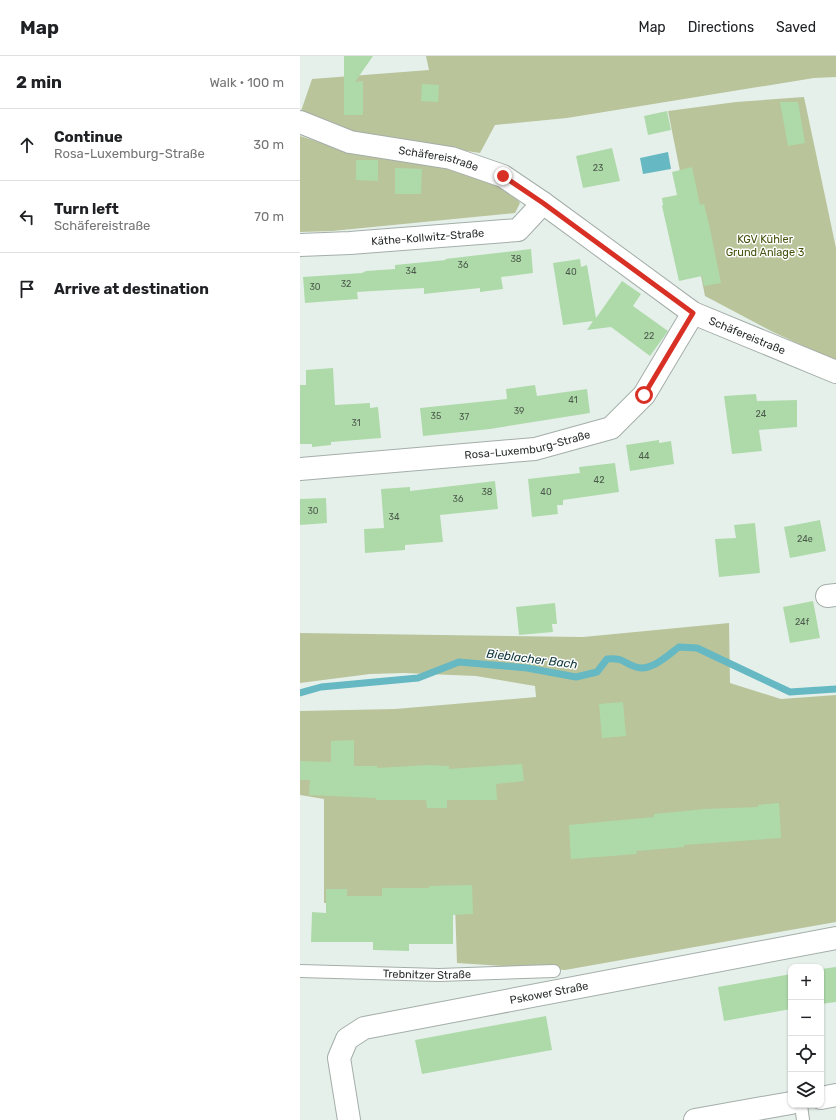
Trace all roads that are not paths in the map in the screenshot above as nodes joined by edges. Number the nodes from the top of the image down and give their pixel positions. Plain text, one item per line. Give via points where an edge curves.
1 (300, 122) edge
2 (543, 203) junction
3 (300, 245) edge
4 (693, 313) junction
5 (836, 372) edge
6 (300, 469) edge
7 (836, 938) edge
8 (300, 971) edge
9 (554, 971) dead end
10 (836, 1095) edge
11 (824, 1097) edge
12 (788, 1104) edge
13 (801, 1108) edge
14 (350, 1120) edge
15 (695, 1120) edge
16 (803, 1120) edge

1 - 2 street, Schäfereistraße via 350,142 451,158 503,176
2 - 3 street, Käthe-Kollwitz-Straße via 518,230
2 - 4 street, Schäfereistraße
4 - 5 street, Schäfereistraße
4 - 6 street, Rosa-Luxemburg-Straße via 644,395 611,428 535,449
7 - 14 street, Pskower Straße via 364,1028 347,1039 339,1058
8 - 9 lane, Trebnitzer Straße via 438,975
10 - 11 street
12 - 15 street
13 - 16 lane

